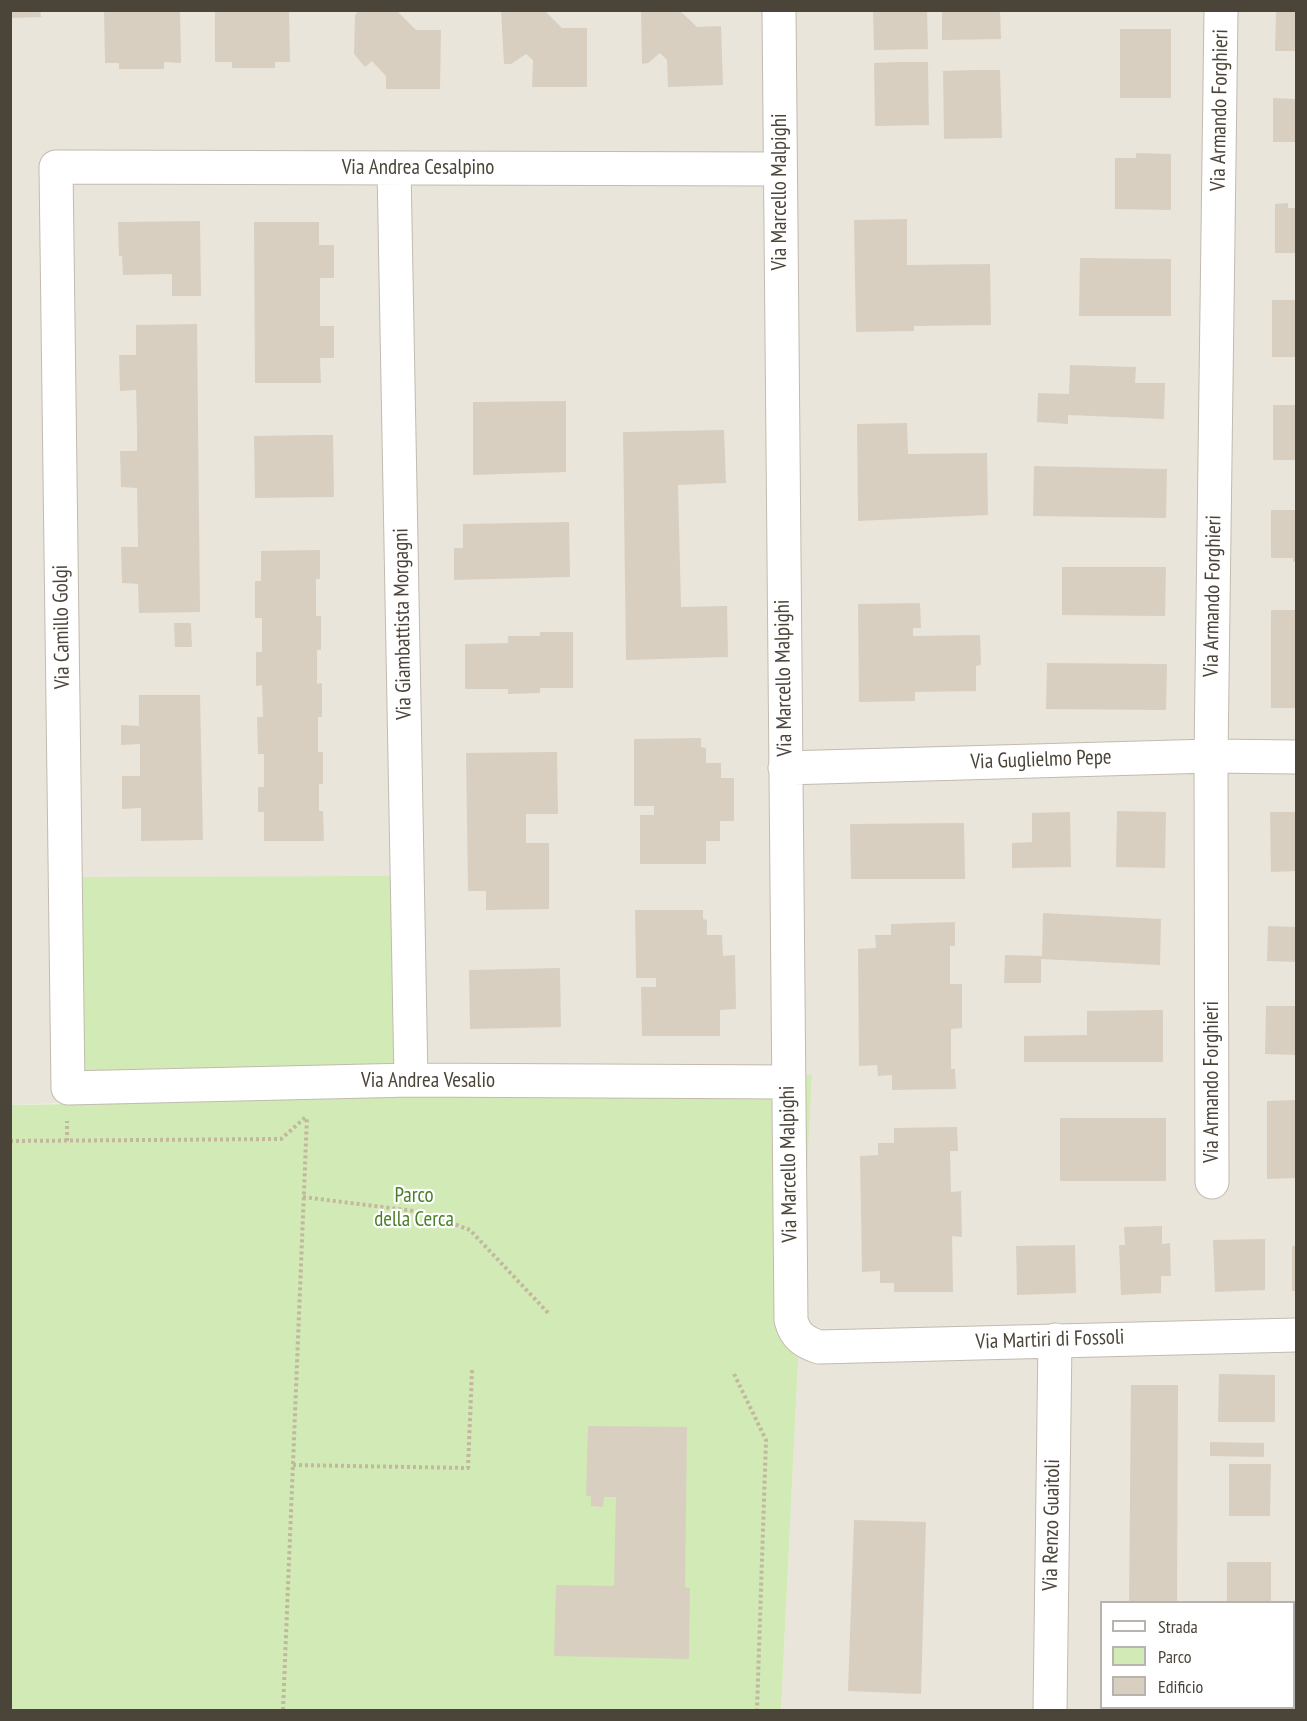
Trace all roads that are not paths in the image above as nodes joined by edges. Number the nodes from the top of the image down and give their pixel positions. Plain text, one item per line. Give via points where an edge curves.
1 (779, 10) edge
2 (1221, 10) edge
3 (56, 166) joint
4 (394, 168) junction
5 (780, 169) junction
6 (1211, 756) junction
7 (1296, 758) edge
8 (785, 768) junction
9 (411, 1080) junction
10 (788, 1082) junction
11 (68, 1088) joint
12 (1212, 1182) dead end
13 (1296, 1335) edge
14 (1055, 1340) junction
15 (804, 1342) joint
16 (1050, 1710) edge

1 - 5 street, Via Marcello Malpighi
2 - 6 street, Via Armando Forghieri
3 - 4 street, Via Andrea Cesalpino
3 - 11 street, Via Camillo Golgi
4 - 5 street, Via Andrea Cesalpino
4 - 9 street, Via Giambattista Morgagni
5 - 8 street, Via Marcello Malpighi
6 - 7 street, Via Guglielmo Pepe
6 - 8 street, Via Guglielmo Pepe
6 - 12 street, Via Armando Forghieri
8 - 10 street, Via Marcello Malpighi
9 - 10 street, Via Andrea Vesalio
9 - 11 street, Via Andrea Vesalio
10 - 15 street, Via Marcello Malpighi via 791,1320 794,1331
13 - 14 street, Via Martiri di Fossoli
14 - 15 street, Via Martiri di Fossoli via 819,1347
14 - 16 street, Via Renzo Guaitoli

